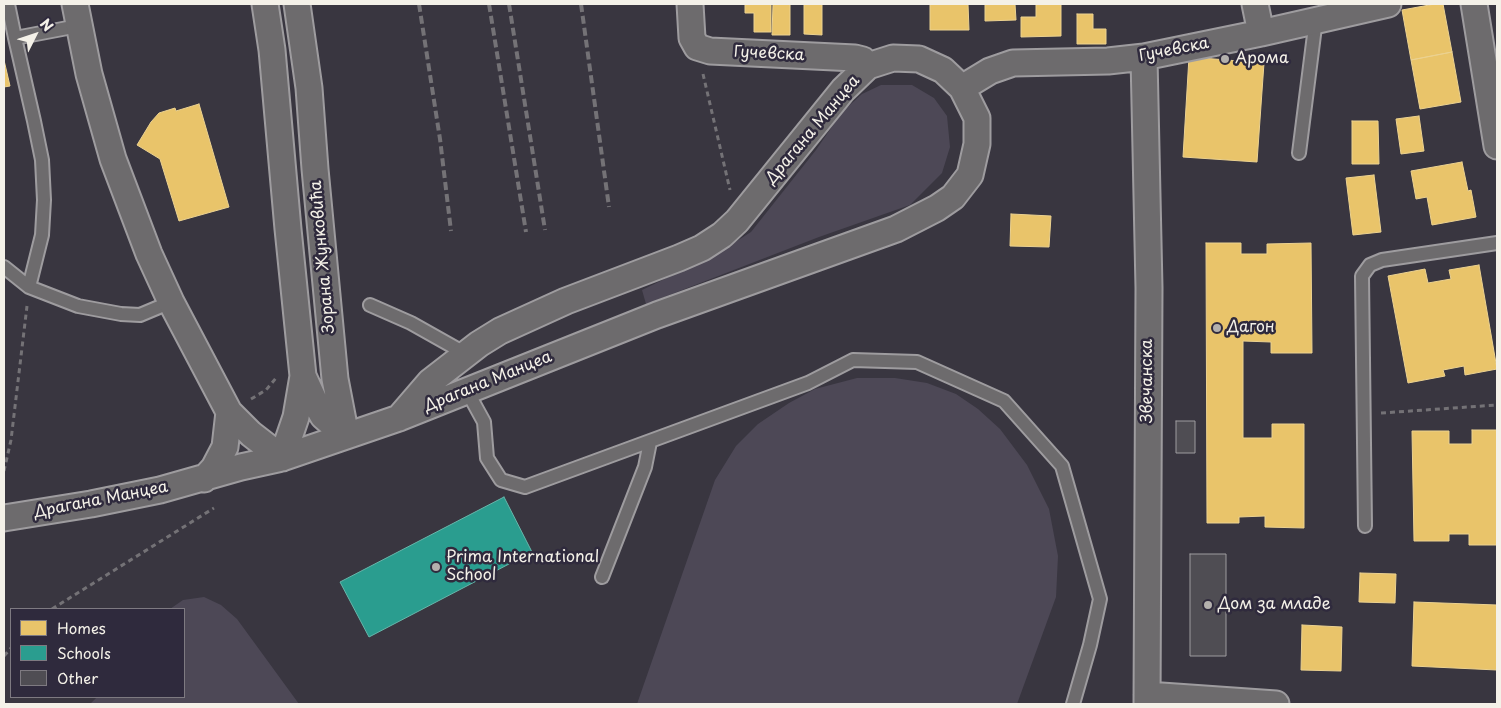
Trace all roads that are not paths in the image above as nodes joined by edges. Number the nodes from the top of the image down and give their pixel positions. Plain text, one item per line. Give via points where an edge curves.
1 (8, 4) edge
2 (265, 4) edge
3 (297, 4) edge
4 (690, 4) edge
5 (1255, 4) edge
6 (1388, 4) edge
7 (1474, 4) edge
8 (77, 15) edge
9 (1316, 19) junction
10 (1261, 33) junction
11 (15, 38) junction
12 (1144, 57) junction
13 (868, 66) junction
14 (962, 88) junction
15 (1497, 146) edge
16 (1299, 153) dead end
17 (1497, 243) edge
18 (4, 267) edge
19 (29, 287) junction
20 (171, 302) junction
21 (370, 305) dead end
22 (468, 352) junction
23 (292, 374) junction
24 (467, 391) junction
25 (229, 412) junction
26 (399, 418) junction
27 (346, 436) junction
28 (650, 442) junction
29 (282, 458) junction
30 (204, 478) junction
31 (4, 518) edge
32 (1365, 526) dead end
33 (602, 577) dead end
34 (1147, 700) edge
35 (1072, 704) edge
36 (1276, 704) edge

1 - 11 lane
2 - 23 street, Зорана Жунковића via 288,229
3 - 27 street, Зорана Жунковића via 309,88 335,379
4 - 13 street, Гучевска via 692,38 697,47 710,51 855,58
5 - 10 street
6 - 9 street, Гучевска
7 - 15 street
8 - 11 lane
8 - 20 street via 88,74 113,159
9 - 10 street, Гучевска
9 - 16 lane
10 - 12 street, Гучевска
11 - 19 lane via 42,160 42,236
12 - 14 street, Гучевска via 1013,63 990,71
12 - 34 street, Звечанска via 1149,288
13 - 14 street, Драгана Манцеа via 893,58 919,59 944,70
13 - 22 street, Драгана Манцеа via 843,90 737,221 722,235 679,258 566,301 500,331
14 - 24 street, Драгана Манцеа via 977,118 970,175 953,197 937,208 896,229 657,316
17 - 32 lane via 1382,260 1370,266 1362,276
18 - 19 lane
19 - 20 lane via 78,306 121,314 140,315
20 - 25 street
21 - 22 lane
22 - 26 street, Драгана Манцеа via 430,382
23 - 27 street, Зорана Жунковића via 323,416
23 - 29 street, Зорана Жунковића via 296,416
24 - 26 street, Драгана Манцеа
24 - 28 lane via 484,422 487,458 501,480 525,488
25 - 29 street
25 - 30 street via 226,447
26 - 27 street, Драгана Манцеа
27 - 29 street, Драгана Манцеа
28 - 33 lane via 645,467
28 - 35 lane via 808,384 853,360 917,362 1004,401 1062,466 1100,599
29 - 30 street, Драгана Манцеа
30 - 31 street, Драгана Манцеа via 91,504
34 - 36 street

